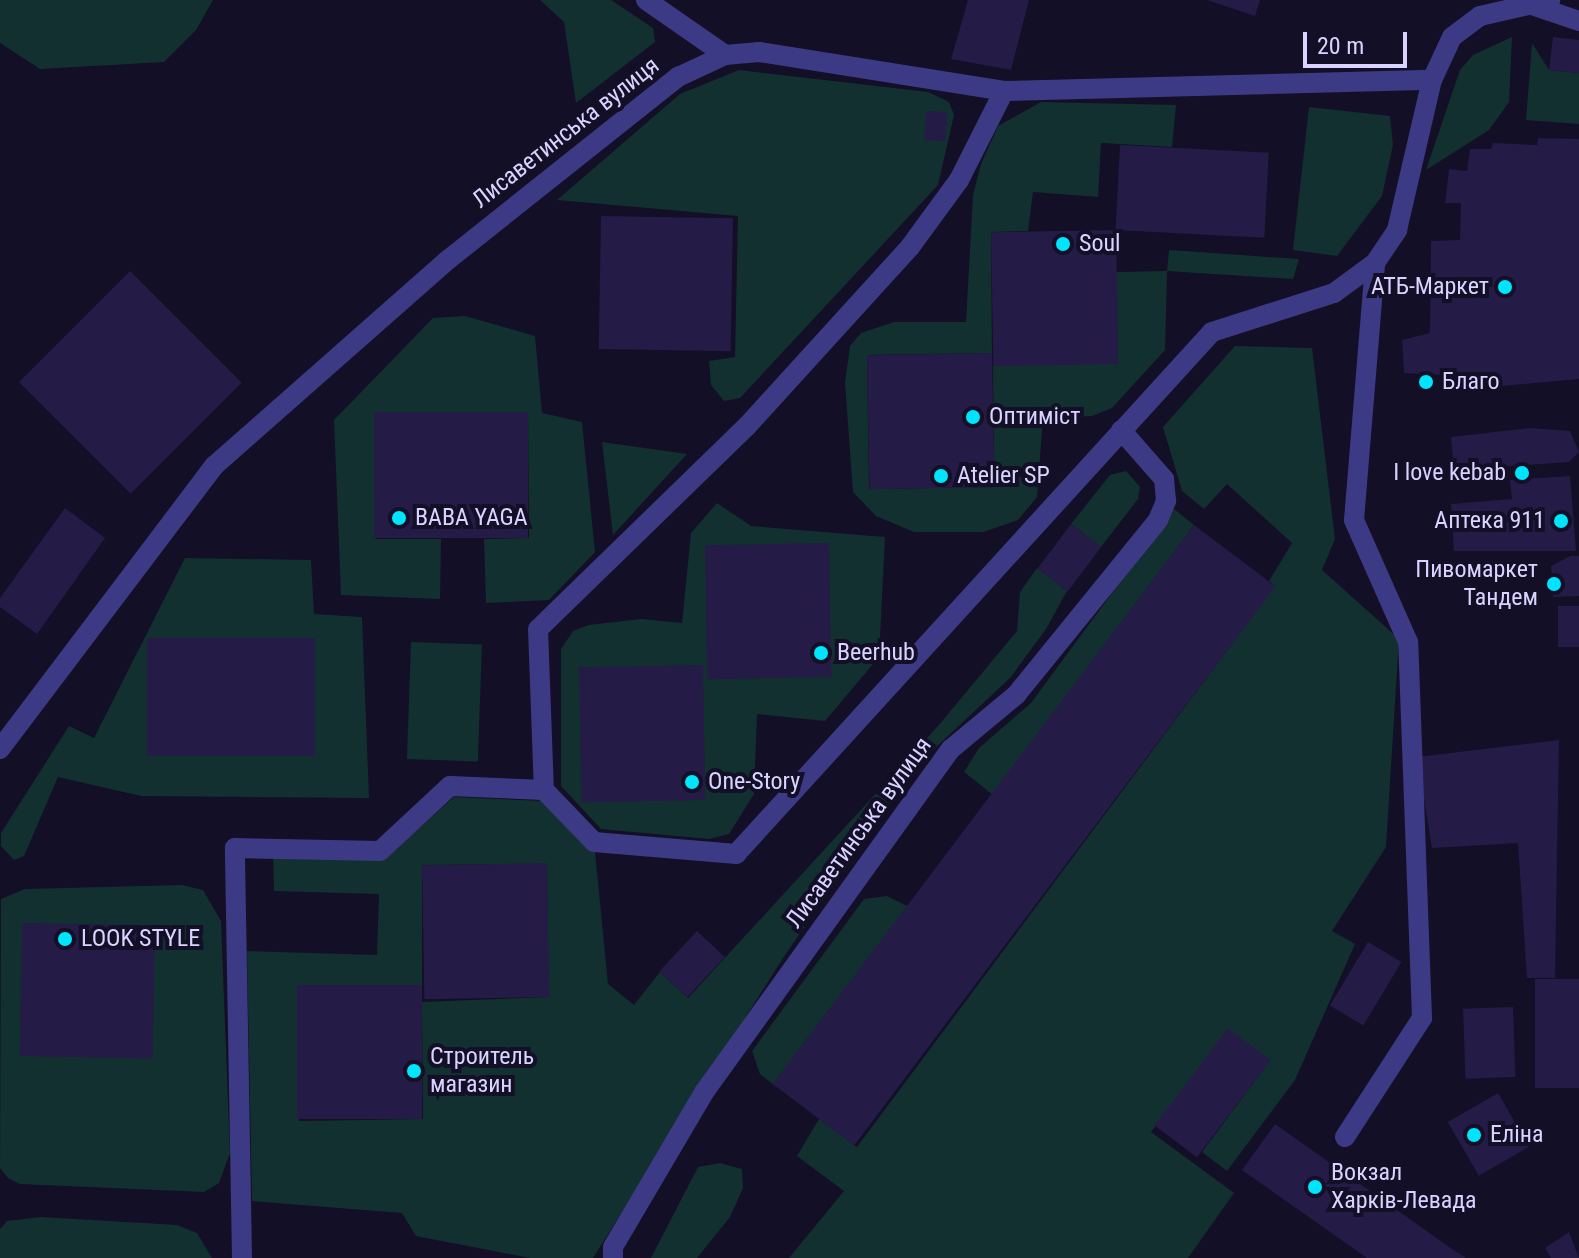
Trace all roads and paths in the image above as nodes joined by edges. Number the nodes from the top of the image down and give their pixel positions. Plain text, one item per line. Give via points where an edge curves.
1 (646, 0) edge
2 (1550, 0) edge
3 (1525, 3) junction
4 (1579, 21) edge
5 (725, 55) junction
6 (1432, 80) junction
7 (1004, 91) junction
8 (1375, 263) junction
9 (1121, 430) junction
10 (0, 749) edge
11 (544, 790) junction
12 (1345, 1137) dead end
13 (242, 1258) edge
14 (613, 1258) edge

1 - 5 street
2 - 3 street
3 - 4 street
3 - 6 street via 1466,25 1438,57
5 - 7 street, Лисаветинська вулиця via 759,52
5 - 10 street, Лисаветинська вулиця via 678,77 449,259 214,466
6 - 7 street, Лисаветинська вулиця
6 - 8 street via 1397,230
7 - 11 street via 959,180 910,247 747,426 538,629
8 - 9 street via 1334,293 1212,332
8 - 12 street via 1354,520 1408,642 1422,1018
9 - 11 street via 736,854 594,842
9 - 14 street, Лисаветинська вулиця via 1164,479 1166,501 1158,520 1016,695 951,749 705,1091 613,1247
11 - 13 street via 450,786 380,851 235,848

